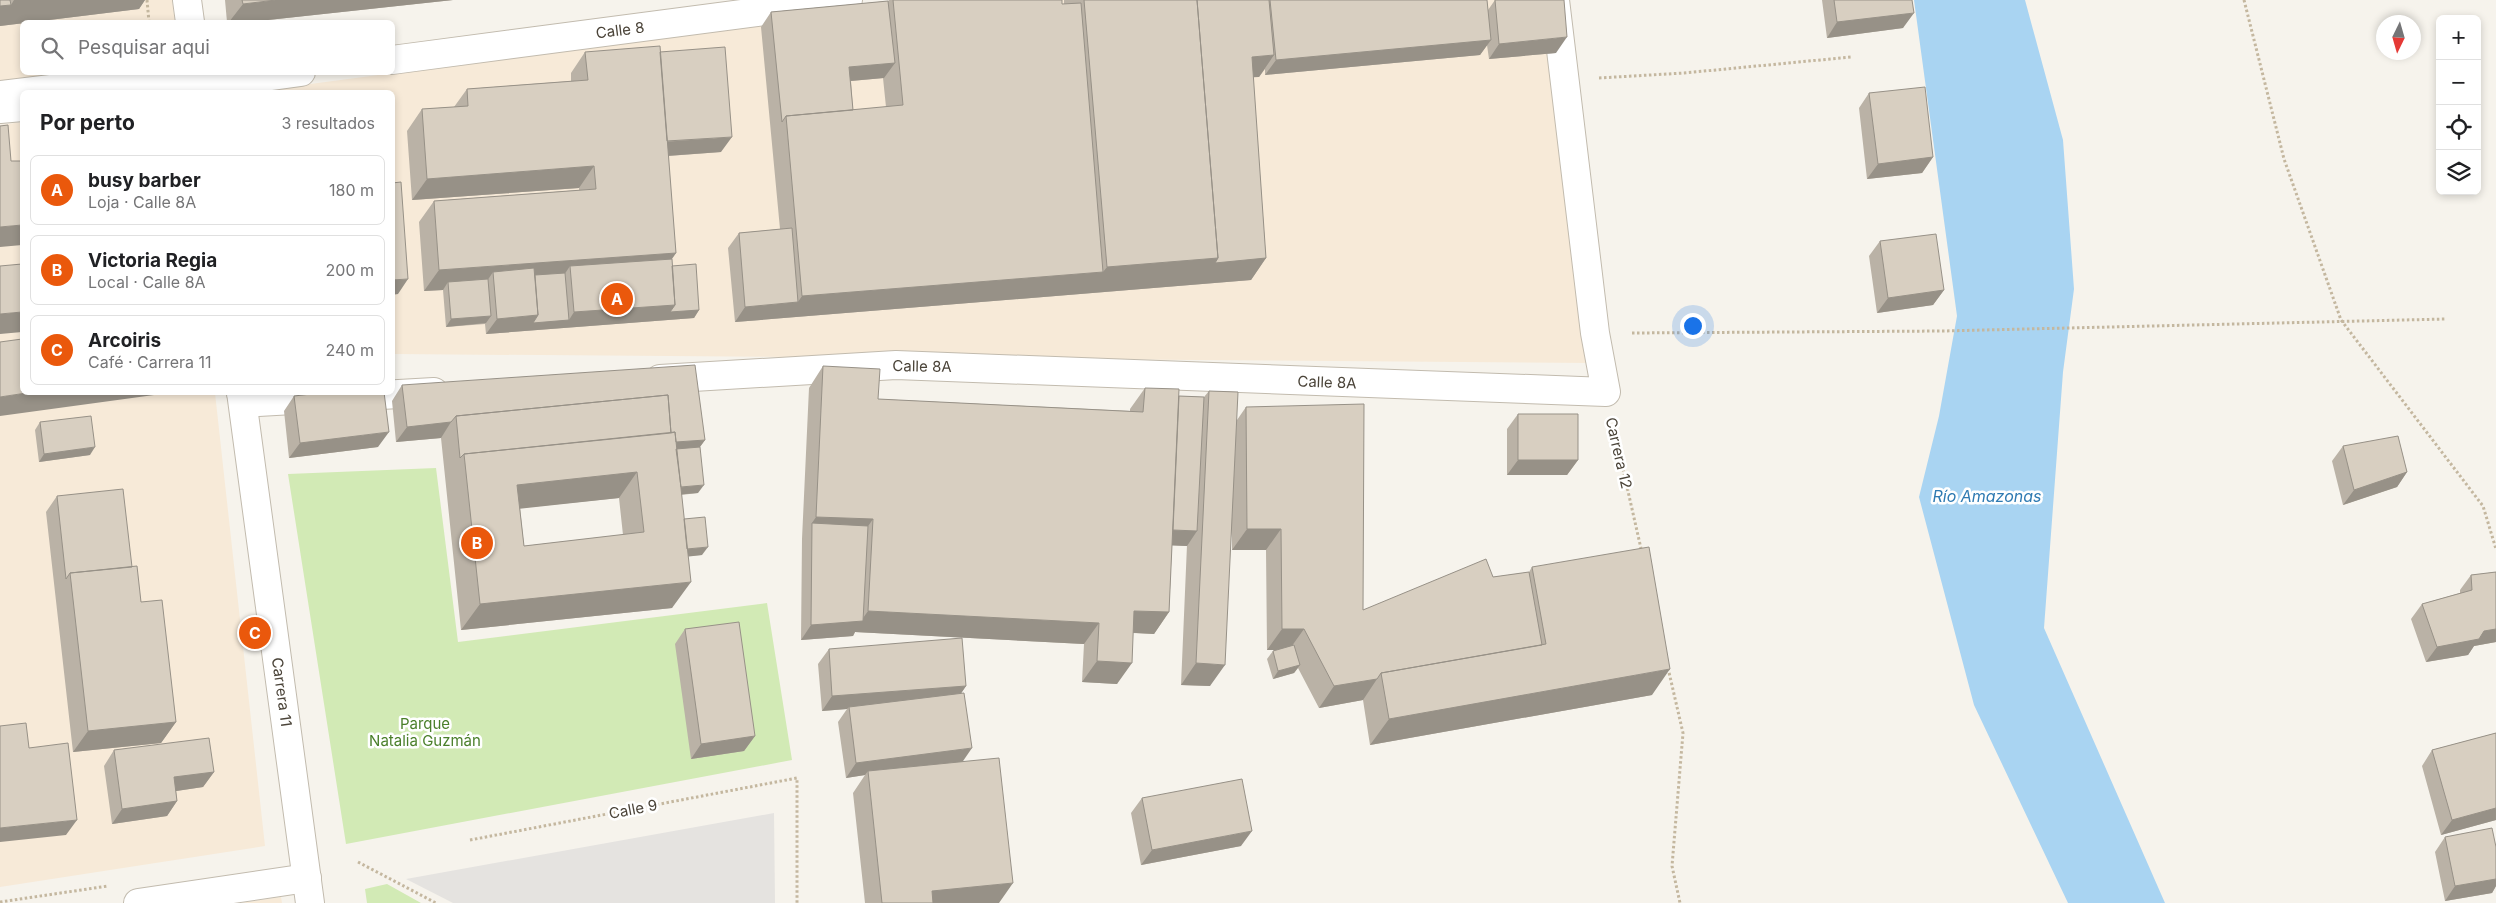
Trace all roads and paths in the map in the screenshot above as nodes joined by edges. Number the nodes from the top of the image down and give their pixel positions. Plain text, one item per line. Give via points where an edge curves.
1 (147, 0) edge
2 (187, 0) edge
3 (848, 0) edge
4 (1555, 0) edge
5 (2244, 0) edge
6 (149, 20) edge
7 (190, 20) edge
8 (1851, 57) dead end
9 (395, 60) edge
10 (265, 75) edge
11 (1564, 80) junction
12 (195, 81) edge
13 (70, 90) edge
14 (161, 90) edge
15 (20, 94) edge
16 (0, 95) edge
17 (20, 107) edge
18 (0, 109) edge
19 (2446, 319) dead end
20 (2341, 320) junction
21 (1595, 333) junction
22 (636, 380) edge
23 (457, 391) edge
24 (1606, 392) junction
25 (395, 394) edge
26 (241, 395) edge
27 (245, 395) edge
28 (385, 395) edge
29 (2496, 549) edge
30 (1643, 558) edge
31 (1668, 665) edge
32 (470, 840) dead end
33 (358, 862) dead end
34 (117, 884) dead end
35 (309, 890) edge
36 (0, 902) edge
37 (138, 903) edge
38 (436, 903) edge
39 (797, 903) edge
40 (1680, 903) edge

1 - 6 path
2 - 7 street
3 - 9 street, Calle 8
4 - 11 street
5 - 20 path via 2284,159
8 - 11 path via 1684,73
10 - 12 street
11 - 21 street
12 - 13 street
12 - 14 street
15 - 16 street
17 - 18 street
19 - 20 path
20 - 21 path via 1942,331
20 - 29 path via 2483,506
21 - 24 street
22 - 24 street, Calle 8A via 896,365
23 - 25 street
24 - 30 path, Carrera 12
26 - 35 street, Carrera 11
27 - 28 street via 258,402
31 - 40 path via 1683,733 1672,866
32 - 39 path, Calle 9 via 797,778
33 - 38 path
34 - 36 path
35 - 37 street

